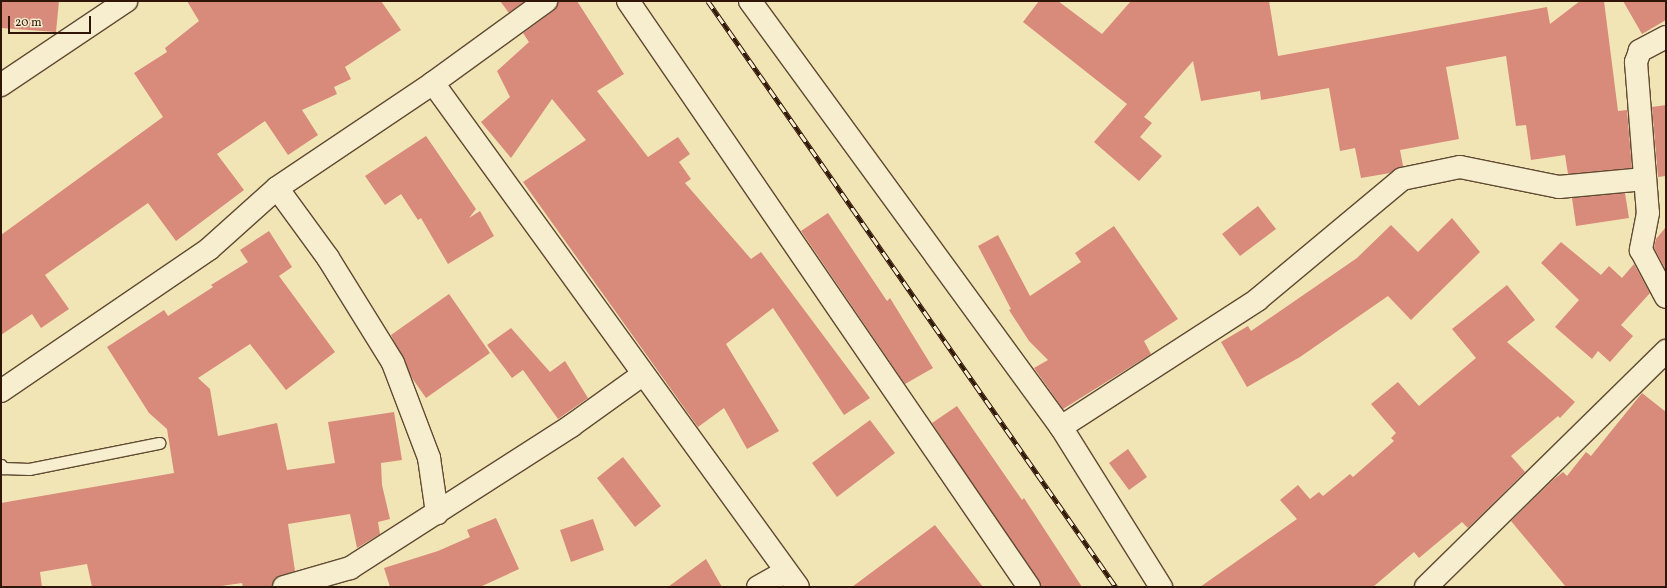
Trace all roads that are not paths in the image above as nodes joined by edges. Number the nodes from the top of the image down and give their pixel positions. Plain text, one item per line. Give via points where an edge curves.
1 (126, 1) edge
2 (546, 1) edge
3 (628, 1) edge
4 (750, 1) edge
5 (1666, 37) edge
6 (434, 83) junction
7 (1, 85) edge
8 (1645, 179) junction
9 (278, 188) junction
10 (1666, 297) edge
11 (1666, 351) edge
12 (642, 376) junction
13 (1, 391) edge
14 (1061, 427) junction
15 (159, 443) dead end
16 (1, 465) edge
17 (437, 513) junction
18 (792, 580) edge
19 (284, 587) edge
20 (758, 587) edge
21 (1029, 587) edge
22 (1161, 587) edge
23 (1426, 587) edge

1 - 7 street
2 - 6 street
3 - 21 street
4 - 14 street
5 - 8 street via 1640,51 1636,62
6 - 9 street
6 - 12 street
8 - 10 street via 1648,213 1641,250
8 - 14 street via 1559,187 1460,167 1402,179 1257,300
9 - 13 street via 209,249
9 - 17 street via 328,258 393,363 429,458
11 - 23 street
12 - 17 street via 571,426
12 - 18 street via 726,484
14 - 22 street
15 - 16 lane via 29,469 3,468
17 - 19 street via 350,568
18 - 20 street

